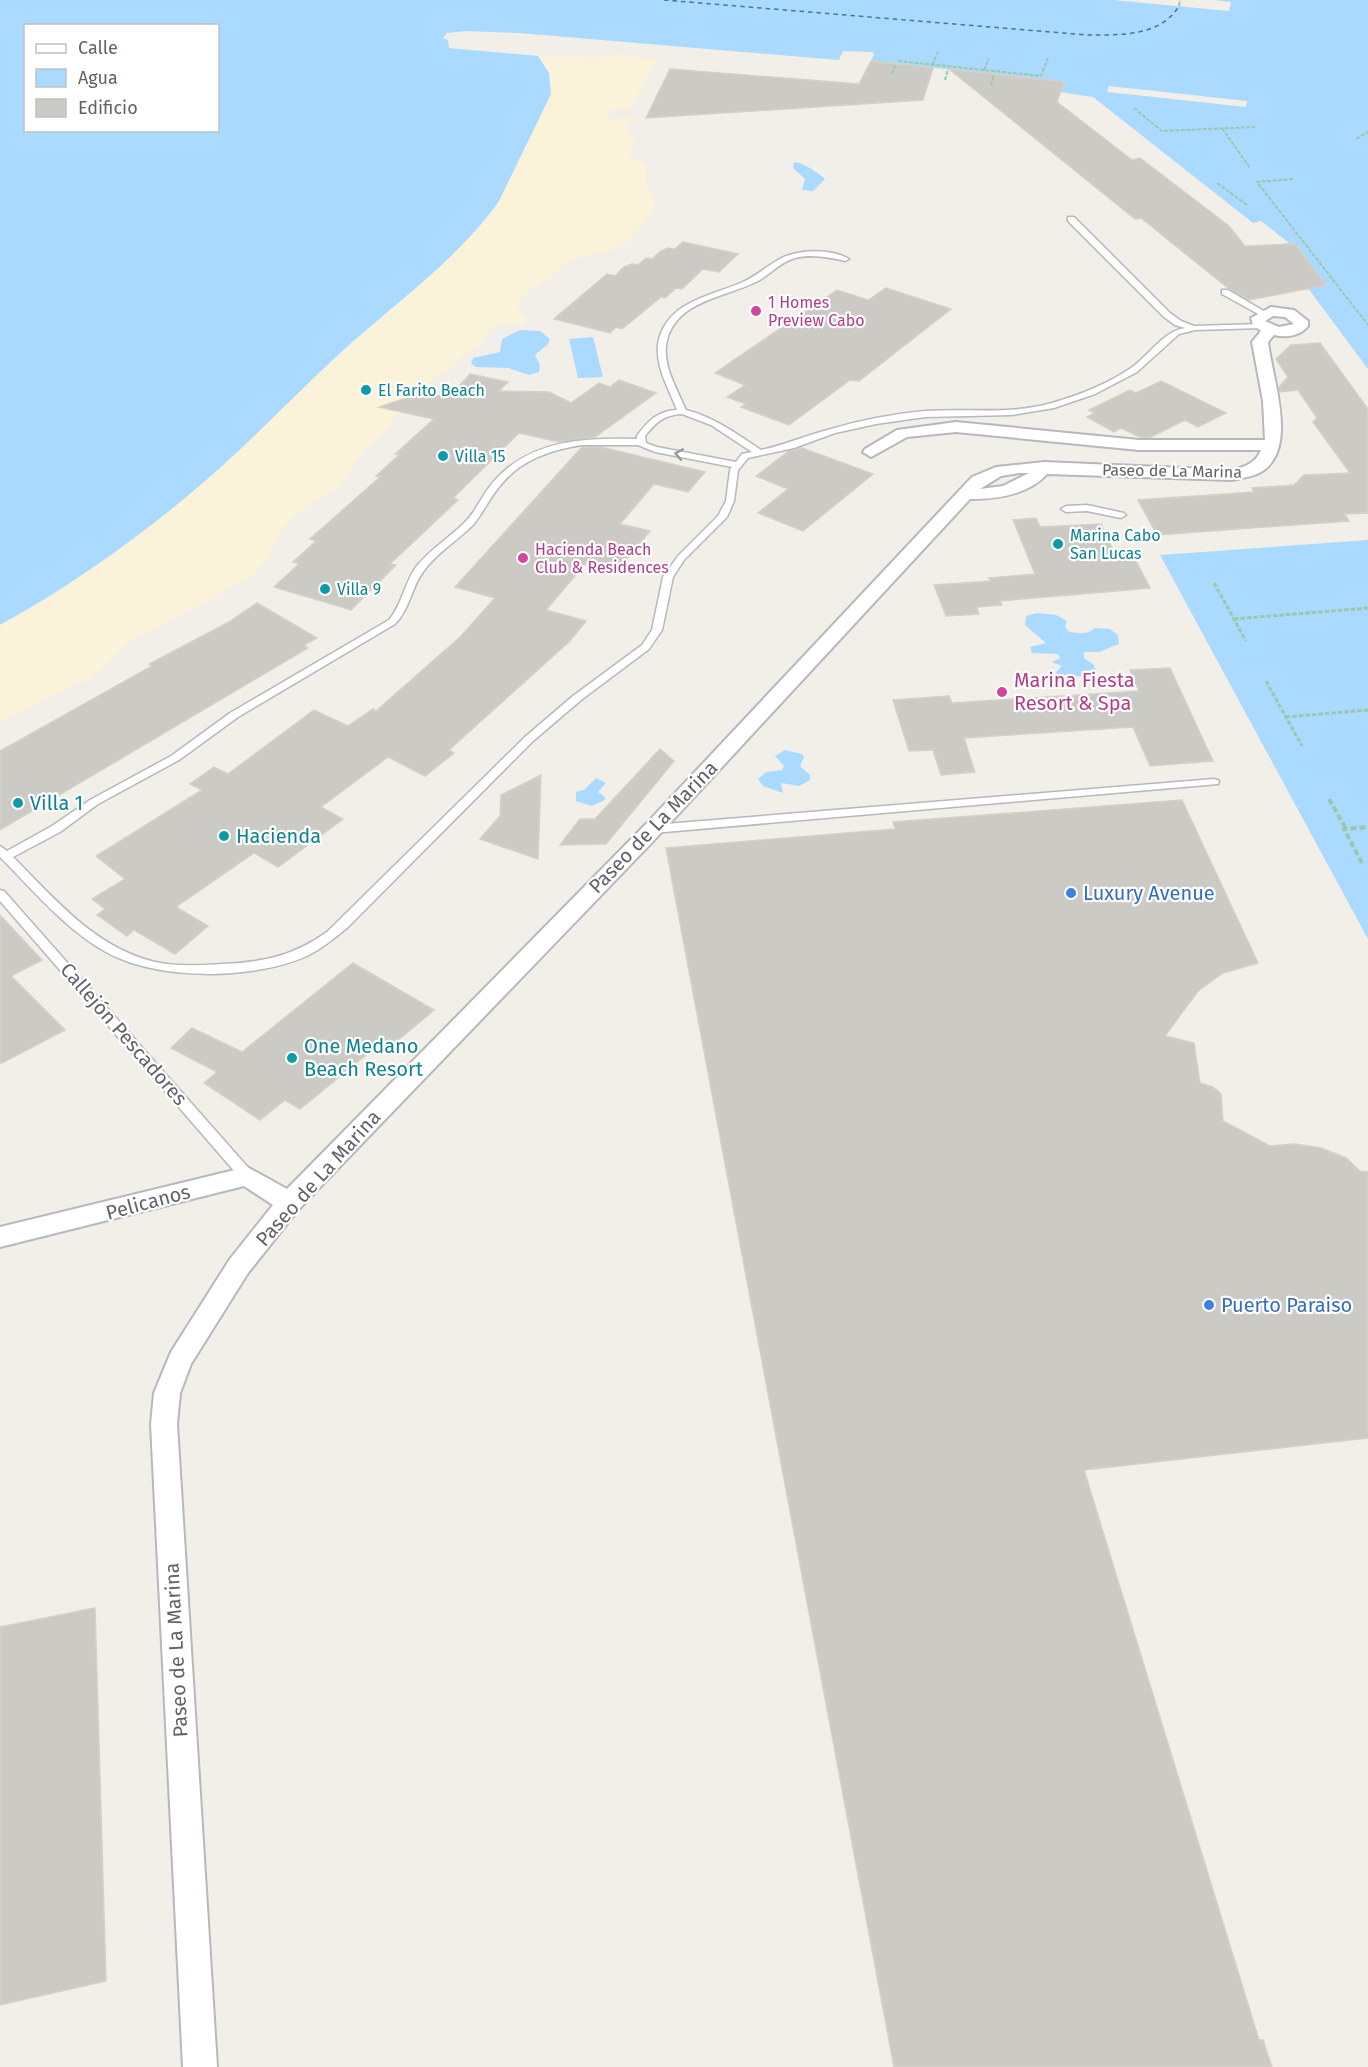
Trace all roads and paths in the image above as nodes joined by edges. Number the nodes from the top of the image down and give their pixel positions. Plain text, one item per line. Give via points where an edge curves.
1 (1180, 0) edge
2 (1179, 6) dead end
3 (938, 52) dead end
4 (989, 58) dead end
5 (1048, 58) dead end
6 (932, 65) junction
7 (948, 69) dead end
8 (984, 70) junction
9 (892, 74) dead end
10 (994, 74) dead end
11 (945, 80) dead end
12 (991, 85) dead end
13 (1134, 108) dead end
14 (1255, 127) dead end
15 (1222, 128) junction
16 (1368, 132) edge
17 (1356, 139) dead end
18 (1250, 168) dead end
19 (1293, 179) dead end
20 (1217, 183) dead end
21 (1247, 205) dead end
22 (1071, 219) dead end
23 (845, 259) dead end
24 (1226, 292) dead end
25 (1265, 323) junction
26 (1368, 325) edge
27 (1196, 328) junction
28 (682, 411) junction
29 (641, 442) junction
30 (1272, 445) junction
31 (758, 452) junction
32 (871, 452) dead end
33 (737, 465) junction
34 (1066, 509) dead end
35 (1120, 515) dead end
36 (1214, 583) dead end
37 (1368, 608) edge
38 (1234, 619) junction
39 (1246, 641) dead end
40 (1266, 681) dead end
41 (1368, 710) edge
42 (1286, 717) junction
43 (1302, 746) dead end
44 (1214, 782) dead end
45 (1329, 799) dead end
46 (1368, 827) edge
47 (653, 829) junction
48 (1346, 829) junction
49 (3, 853) edge
50 (1362, 863) dead end
51 (0, 894) edge
52 (247, 1176) junction
53 (289, 1203) junction
54 (0, 1237) edge
55 (200, 2067) edge

1 - 2 path
3 - 6 path
4 - 8 path
5 - 8 path via 1041,76
6 - 8 path
6 - 9 path via 897,62
7 - 11 path
10 - 12 path
13 - 15 path via 1162,131
14 - 15 path
15 - 18 path
16 - 17 path
19 - 26 path via 1257,182
20 - 21 path
22 - 27 lane via 1167,315
23 - 28 lane via 820,254 790,257 756,280 699,301 677,316 665,334 663,353
24 - 25 lane
25 - 27 lane
25 - 30 street via 1260,345 1274,429
27 - 31 lane via 1172,333 1134,370 1063,403 1012,412 904,416
28 - 29 lane via 652,421 642,432
28 - 31 lane via 699,415
33 -> 29 lane via 654,449
29 - 49 lane via 564,443 526,458 498,482 471,521 423,563 392,622 234,715 175,758 94,802 56,829
30 - 32 street via 1152,446 956,427 903,433
30 - 47 street, Paseo de La Marina via 1263,464 1238,475 1044,467 996,472 978,481
31 - 33 lane via 745,456
33 - 49 lane via 730,501 722,517 681,558 668,577 657,630 646,647 529,739 344,924 312,949 267,965 193,969 152,966 87,934
34 - 35 lane via 1087,508
36 - 38 path
37 - 38 path
38 - 39 path
40 - 42 path
41 - 42 path
42 - 43 path
44 - 47 lane
45 - 48 path
46 - 48 path
47 - 53 street, Paseo de La Marina
48 - 50 path
51 - 52 lane, Callejón Pescadores
52 - 53 street
52 - 54 street, Pelicanos
53 - 55 street, Paseo de La Marina via 239,1266 180,1360 165,1404

